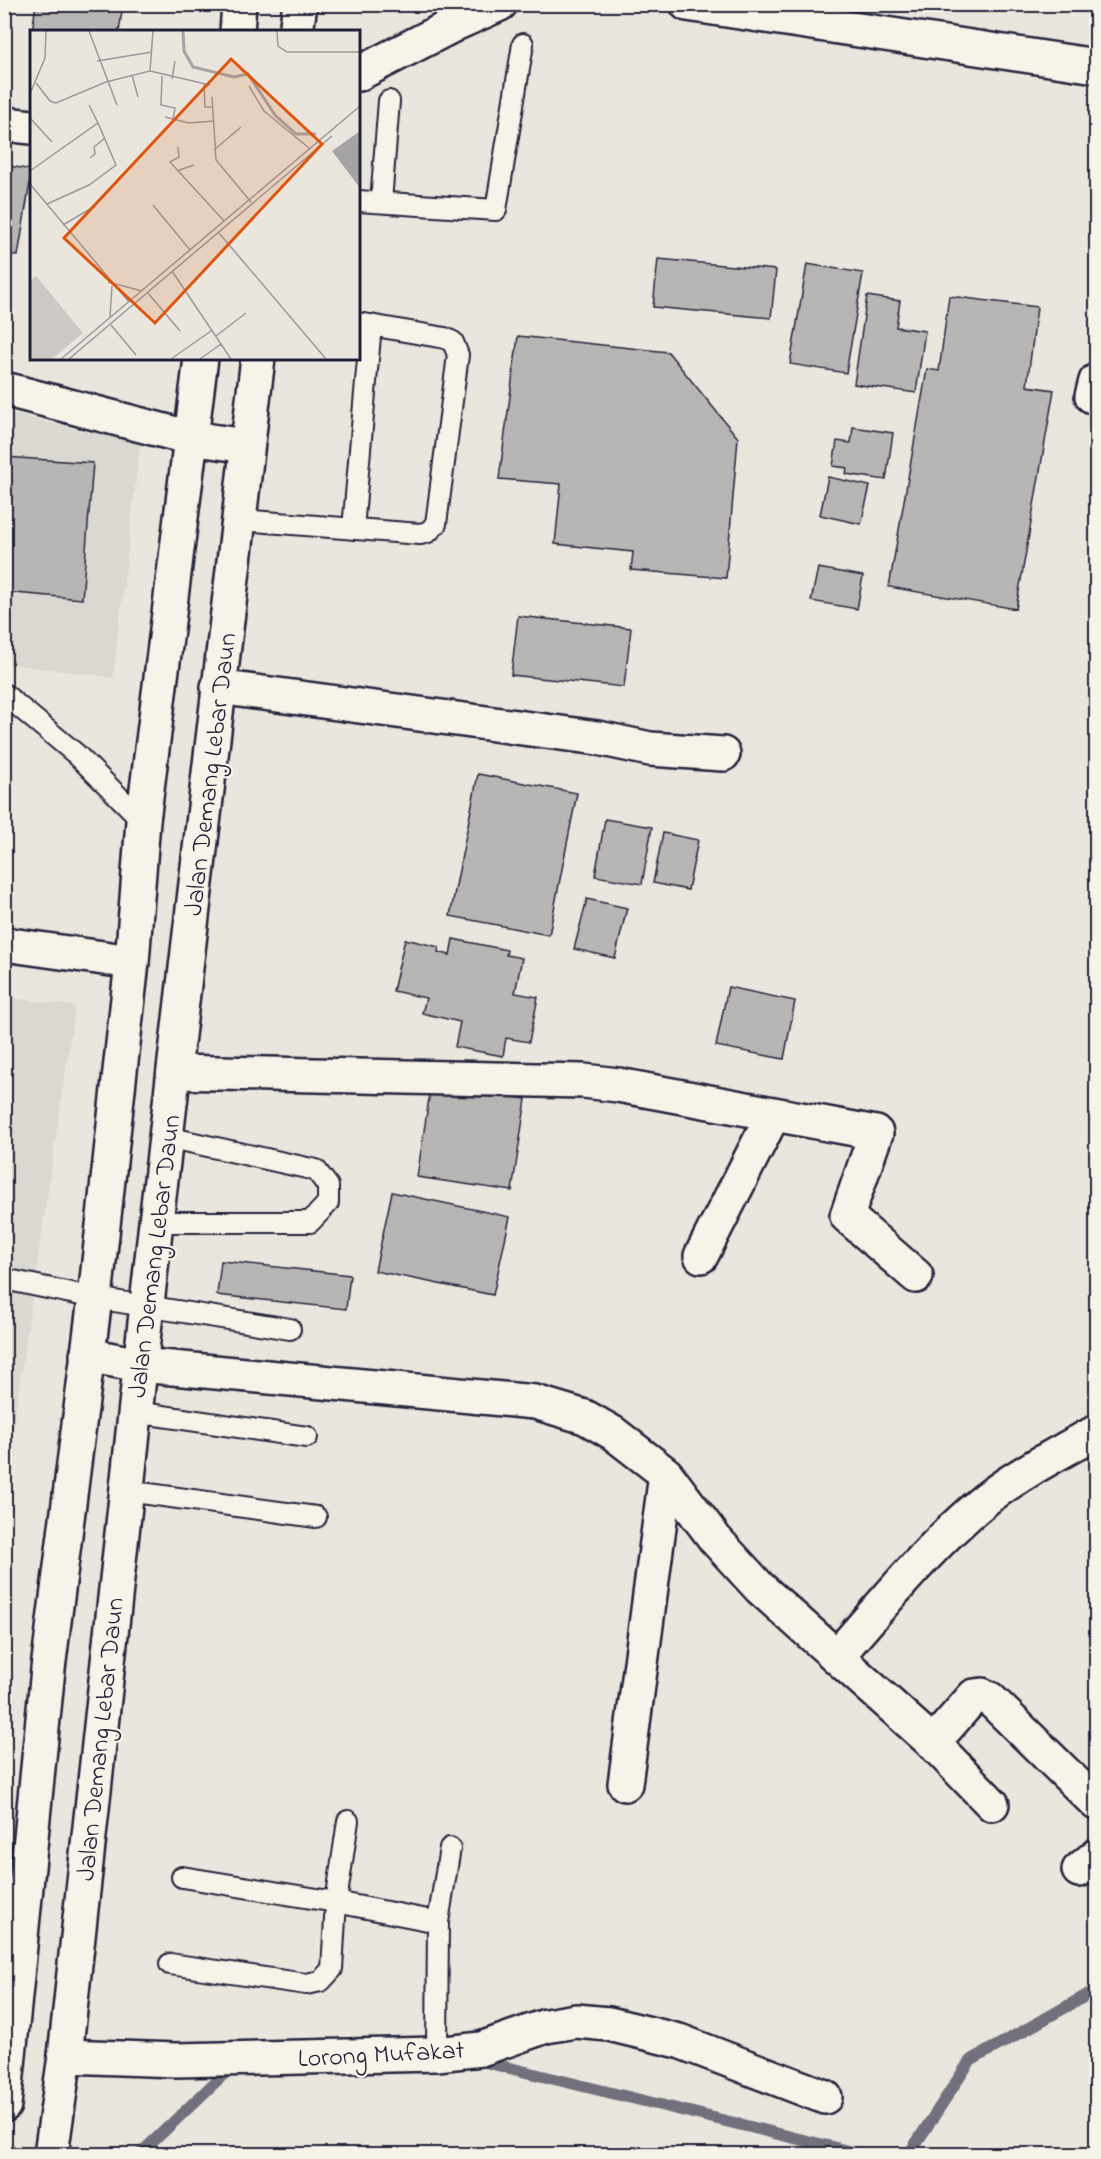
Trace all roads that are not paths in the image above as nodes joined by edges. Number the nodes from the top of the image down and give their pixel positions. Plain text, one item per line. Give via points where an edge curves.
1 (239, 4) edge
2 (300, 4) edge
3 (500, 4) edge
4 (687, 4) edge
5 (237, 30) edge
6 (296, 30) edge
7 (523, 44) dead end
8 (1096, 66) edge
9 (360, 73) edge
10 (389, 101) dead end
11 (4, 124) edge
12 (30, 127) edge
13 (360, 201) edge
14 (381, 202) junction
15 (365, 324) edge
16 (201, 360) edge
17 (258, 360) edge
18 (4, 389) edge
19 (191, 438) junction
20 (246, 446) junction
21 (241, 520) junction
22 (353, 529) junction
23 (218, 687) junction
24 (4, 694) edge
25 (723, 754) dead end
26 (143, 821) junction
27 (4, 944) edge
28 (132, 962) junction
29 (174, 1072) junction
30 (773, 1115) junction
31 (167, 1137) junction
32 (156, 1222) junction
33 (701, 1256) dead end
34 (916, 1276) dead end
35 (4, 1279) edge
36 (94, 1298) junction
37 (148, 1305) junction
38 (290, 1329) dead end
39 (87, 1355) junction
40 (140, 1365) junction
41 (135, 1412) junction
42 (1096, 1432) edge
43 (307, 1437) dead end
44 (666, 1474) junction
45 (127, 1491) junction
46 (316, 1517) dead end
47 (837, 1656) junction
48 (933, 1743) junction
49 (625, 1784) dead end
50 (1096, 1803) edge
51 (992, 1804) dead end
52 (348, 1821) dead end
53 (450, 1848) dead end
54 (182, 1876) dead end
55 (336, 1902) junction
56 (438, 1922) junction
57 (170, 1964) dead end
58 (8, 2044) edge
59 (437, 2054) junction
60 (65, 2056) junction
61 (5, 2094) edge
62 (825, 2097) dead end
63 (51, 2154) edge

1 - 5 main road
2 - 6 main road
3 - 9 main road
4 - 8 main road
7 - 14 lane via 496,210
10 - 14 lane
11 - 12 main road
13 - 14 lane
15 - 22 lane
15 - 22 lane via 445,338 453,342 459,355 436,524 420,534
16 - 19 main road, Jalan Demang Lebar Daun
17 - 20 main road, Jalan Demang Lebar Daun
18 - 19 main road
19 - 20 main road
19 - 26 main road, Jalan Demang Lebar Daun
20 - 21 main road, Jalan Demang Lebar Daun
21 - 22 lane
21 - 23 main road, Jalan Demang Lebar Daun
23 - 25 main road via 598,738 650,749
23 - 29 main road, Jalan Demang Lebar Daun
24 - 26 lane via 76,754
26 - 28 main road, Jalan Demang Lebar Daun
27 - 28 main road
28 - 36 main road, Jalan Demang Lebar Daun
29 - 30 main road via 584,1081
29 - 31 main road, Jalan Demang Lebar Daun
30 - 33 main road
30 - 34 main road via 876,1133 847,1216
31 - 32 main road, Jalan Demang Lebar Daun
31 - 32 lane via 316,1170 328,1186 328,1203 310,1222
32 - 37 main road, Jalan Demang Lebar Daun
35 - 36 lane
36 - 37 lane
36 - 39 main road, Jalan Demang Lebar Daun
37 - 38 lane
37 - 40 main road, Jalan Demang Lebar Daun
39 - 40 main road
39 - 58 main road, Jalan Demang Lebar Daun
40 - 41 main road, Jalan Demang Lebar Daun
40 - 44 main road via 535,1402 613,1433
41 - 43 lane
41 - 45 main road, Jalan Demang Lebar Daun
42 - 47 main road via 1033,1467 986,1500 898,1587
44 - 47 main road via 760,1588
44 - 49 main road
45 - 46 lane
45 - 60 main road, Jalan Demang Lebar Daun
47 - 48 main road
48 - 50 main road via 974,1696 982,1695
48 - 51 main road
52 - 55 lane
53 - 56 lane
54 - 55 lane
55 - 56 lane
55 - 57 lane via 332,1969 321,1981 306,1984
56 - 59 lane
58 - 61 main road, Jalan Demang Lebar Daun
59 - 60 main road, Lorong Mufakat via 176,2060
59 - 62 main road, Lorong Mufakat via 482,2049 546,2026 576,2021 609,2024 679,2041
60 - 63 main road, Jalan Demang Lebar Daun

